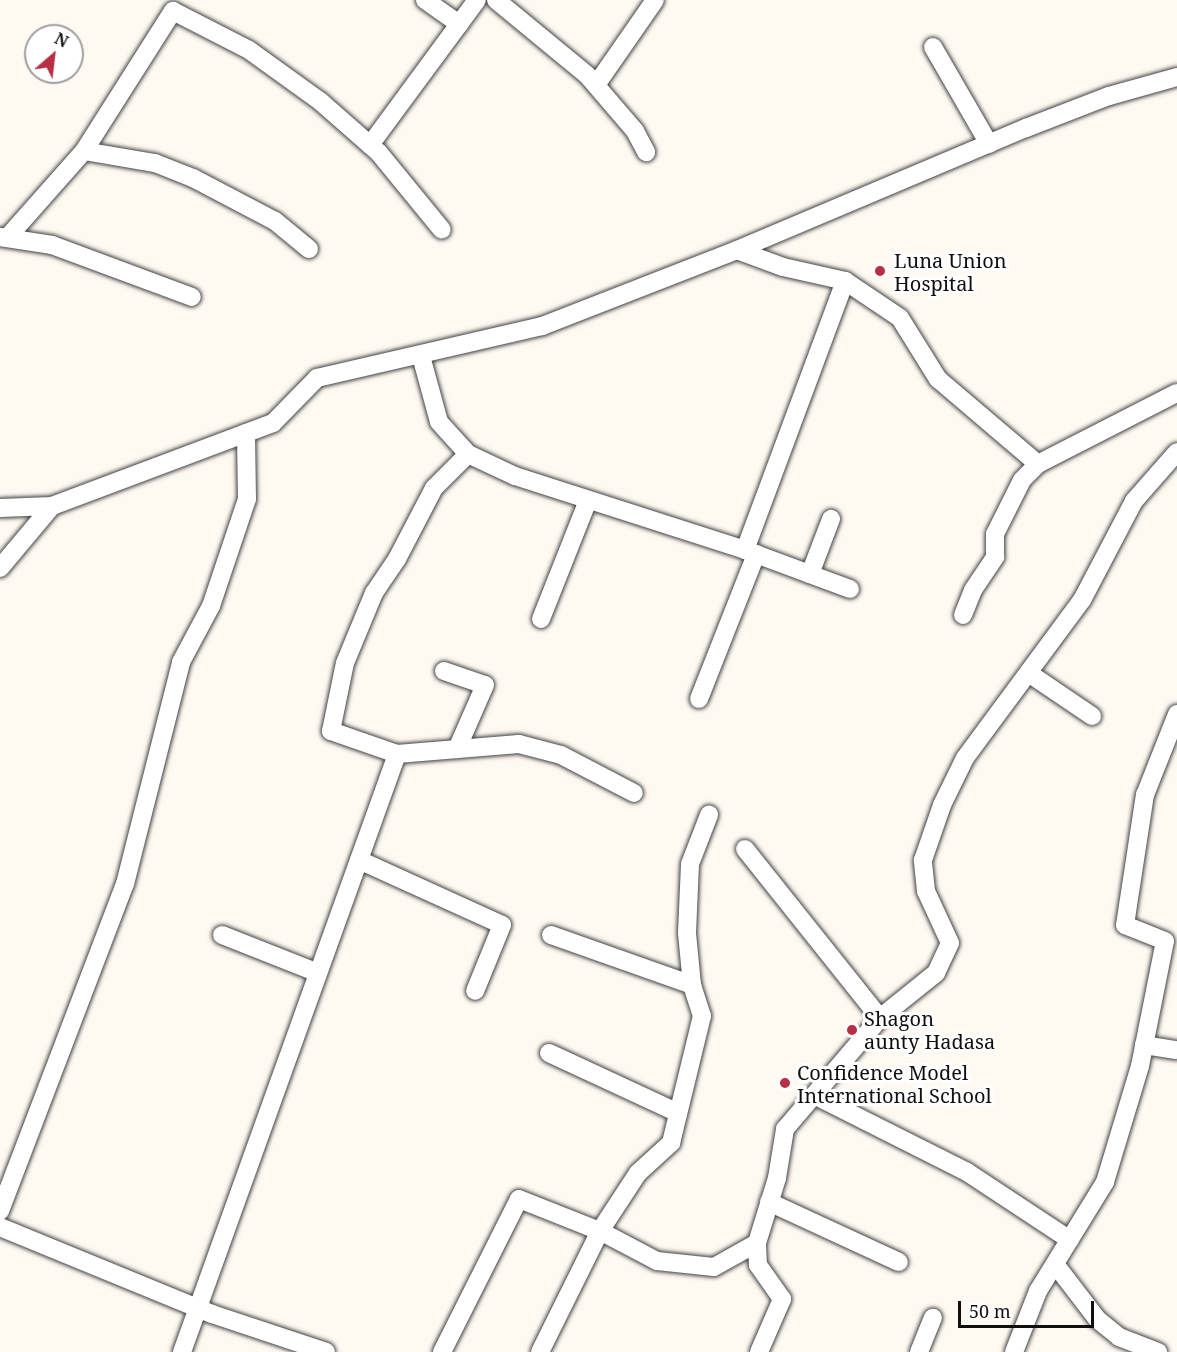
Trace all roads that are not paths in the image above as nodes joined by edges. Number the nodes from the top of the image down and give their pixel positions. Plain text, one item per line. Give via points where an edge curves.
1 (424, 0) edge
2 (477, 0) edge
3 (496, 0) edge
4 (655, 0) edge
5 (459, 24) junction
6 (933, 46) dead end
7 (1177, 77) edge
8 (596, 85) junction
9 (989, 144) junction
10 (370, 145) junction
11 (84, 151) junction
12 (646, 152) dead end
13 (442, 230) dead end
14 (4, 237) edge
15 (309, 249) dead end
16 (737, 250) junction
17 (844, 281) junction
18 (192, 297) dead end
19 (421, 356) junction
20 (1177, 393) edge
21 (246, 433) junction
22 (1177, 452) edge
23 (468, 454) junction
24 (1038, 464) junction
25 (588, 500) junction
26 (52, 506) junction
27 (0, 508) edge
28 (831, 519) dead end
29 (750, 552) junction
30 (0, 568) edge
31 (810, 574) junction
32 (850, 589) dead end
33 (963, 615) dead end
34 (541, 620) dead end
35 (444, 671) dead end
36 (1030, 674) junction
37 (699, 699) dead end
38 (1177, 714) edge
39 (1092, 716) dead end
40 (457, 749) junction
41 (397, 754) junction
42 (634, 793) dead end
43 (709, 815) dead end
44 (745, 849) dead end
45 (359, 860) junction
46 (222, 935) dead end
47 (551, 935) dead end
48 (318, 973) junction
49 (692, 985) junction
50 (475, 991) dead end
51 (880, 1018) junction
52 (1144, 1045) junction
53 (1177, 1050) edge
54 (549, 1053) dead end
55 (814, 1095) junction
56 (678, 1113) junction
57 (769, 1202) junction
58 (0, 1211) edge
59 (0, 1227) edge
60 (600, 1231) junction
61 (1070, 1240) junction
62 (757, 1243) junction
63 (899, 1262) dead end
64 (1055, 1264) junction
65 (198, 1309) junction
66 (933, 1318) dead end
67 (1148, 1350) edge
68 (183, 1352) edge
69 (326, 1352) edge
70 (442, 1352) edge
71 (540, 1352) edge
72 (759, 1352) edge
73 (919, 1352) edge
74 (1014, 1352) edge

1 - 5 street
2 - 5 street
3 - 8 street
4 - 8 street
5 - 10 street
6 - 9 street
7 - 9 street via 1109,96
8 - 12 street via 635,131
9 - 16 street
10 - 11 street via 321,102 249,50 173,11
10 - 13 street
11 - 14 street
11 - 15 street via 155,163 193,178 275,221
14 - 18 street via 52,245
16 - 17 street via 783,267
16 - 19 street via 542,326
17 - 24 street via 900,318 938,379
17 - 29 street
19 - 21 street via 317,378 273,423
19 - 23 street via 439,422
20 - 24 street
21 - 26 street
21 - 58 street via 247,499 211,606 181,662 125,884
22 - 36 street via 1134,501 1082,600
23 - 25 street via 515,476
23 - 41 street via 434,488 374,594 345,663 331,731
24 - 33 street via 1022,480 994,534 995,557 973,590
25 - 29 street
25 - 34 street
26 - 27 street
26 - 30 street
28 - 31 street
29 - 31 street
29 - 37 street
31 - 32 street
35 - 40 street via 485,686
36 - 39 street
36 - 51 street via 965,758 942,805 923,860 926,891 950,943 936,973
38 - 52 street via 1145,795 1125,925 1165,942
40 - 41 street
40 - 42 street via 519,744 561,755
41 - 45 street
43 - 49 street via 690,864 687,933
44 - 51 street
45 - 48 street
45 - 50 street via 502,925
46 - 48 street
47 - 49 street
48 - 65 street
49 - 56 street via 702,1016
51 - 55 street
52 - 53 street
52 - 61 street via 1105,1182
54 - 56 street
55 - 57 street via 785,1129
55 - 61 street via 967,1172
56 - 60 street via 671,1143 638,1173
57 - 62 street
57 - 63 street
59 - 65 street
60 - 62 street via 657,1261 714,1268
60 - 70 street via 519,1199
60 - 71 street
61 - 64 street
62 - 72 street via 758,1265 782,1299
64 - 67 street via 1097,1319 1119,1337
64 - 74 street via 1038,1291
65 - 68 street
65 - 69 street
66 - 73 street

